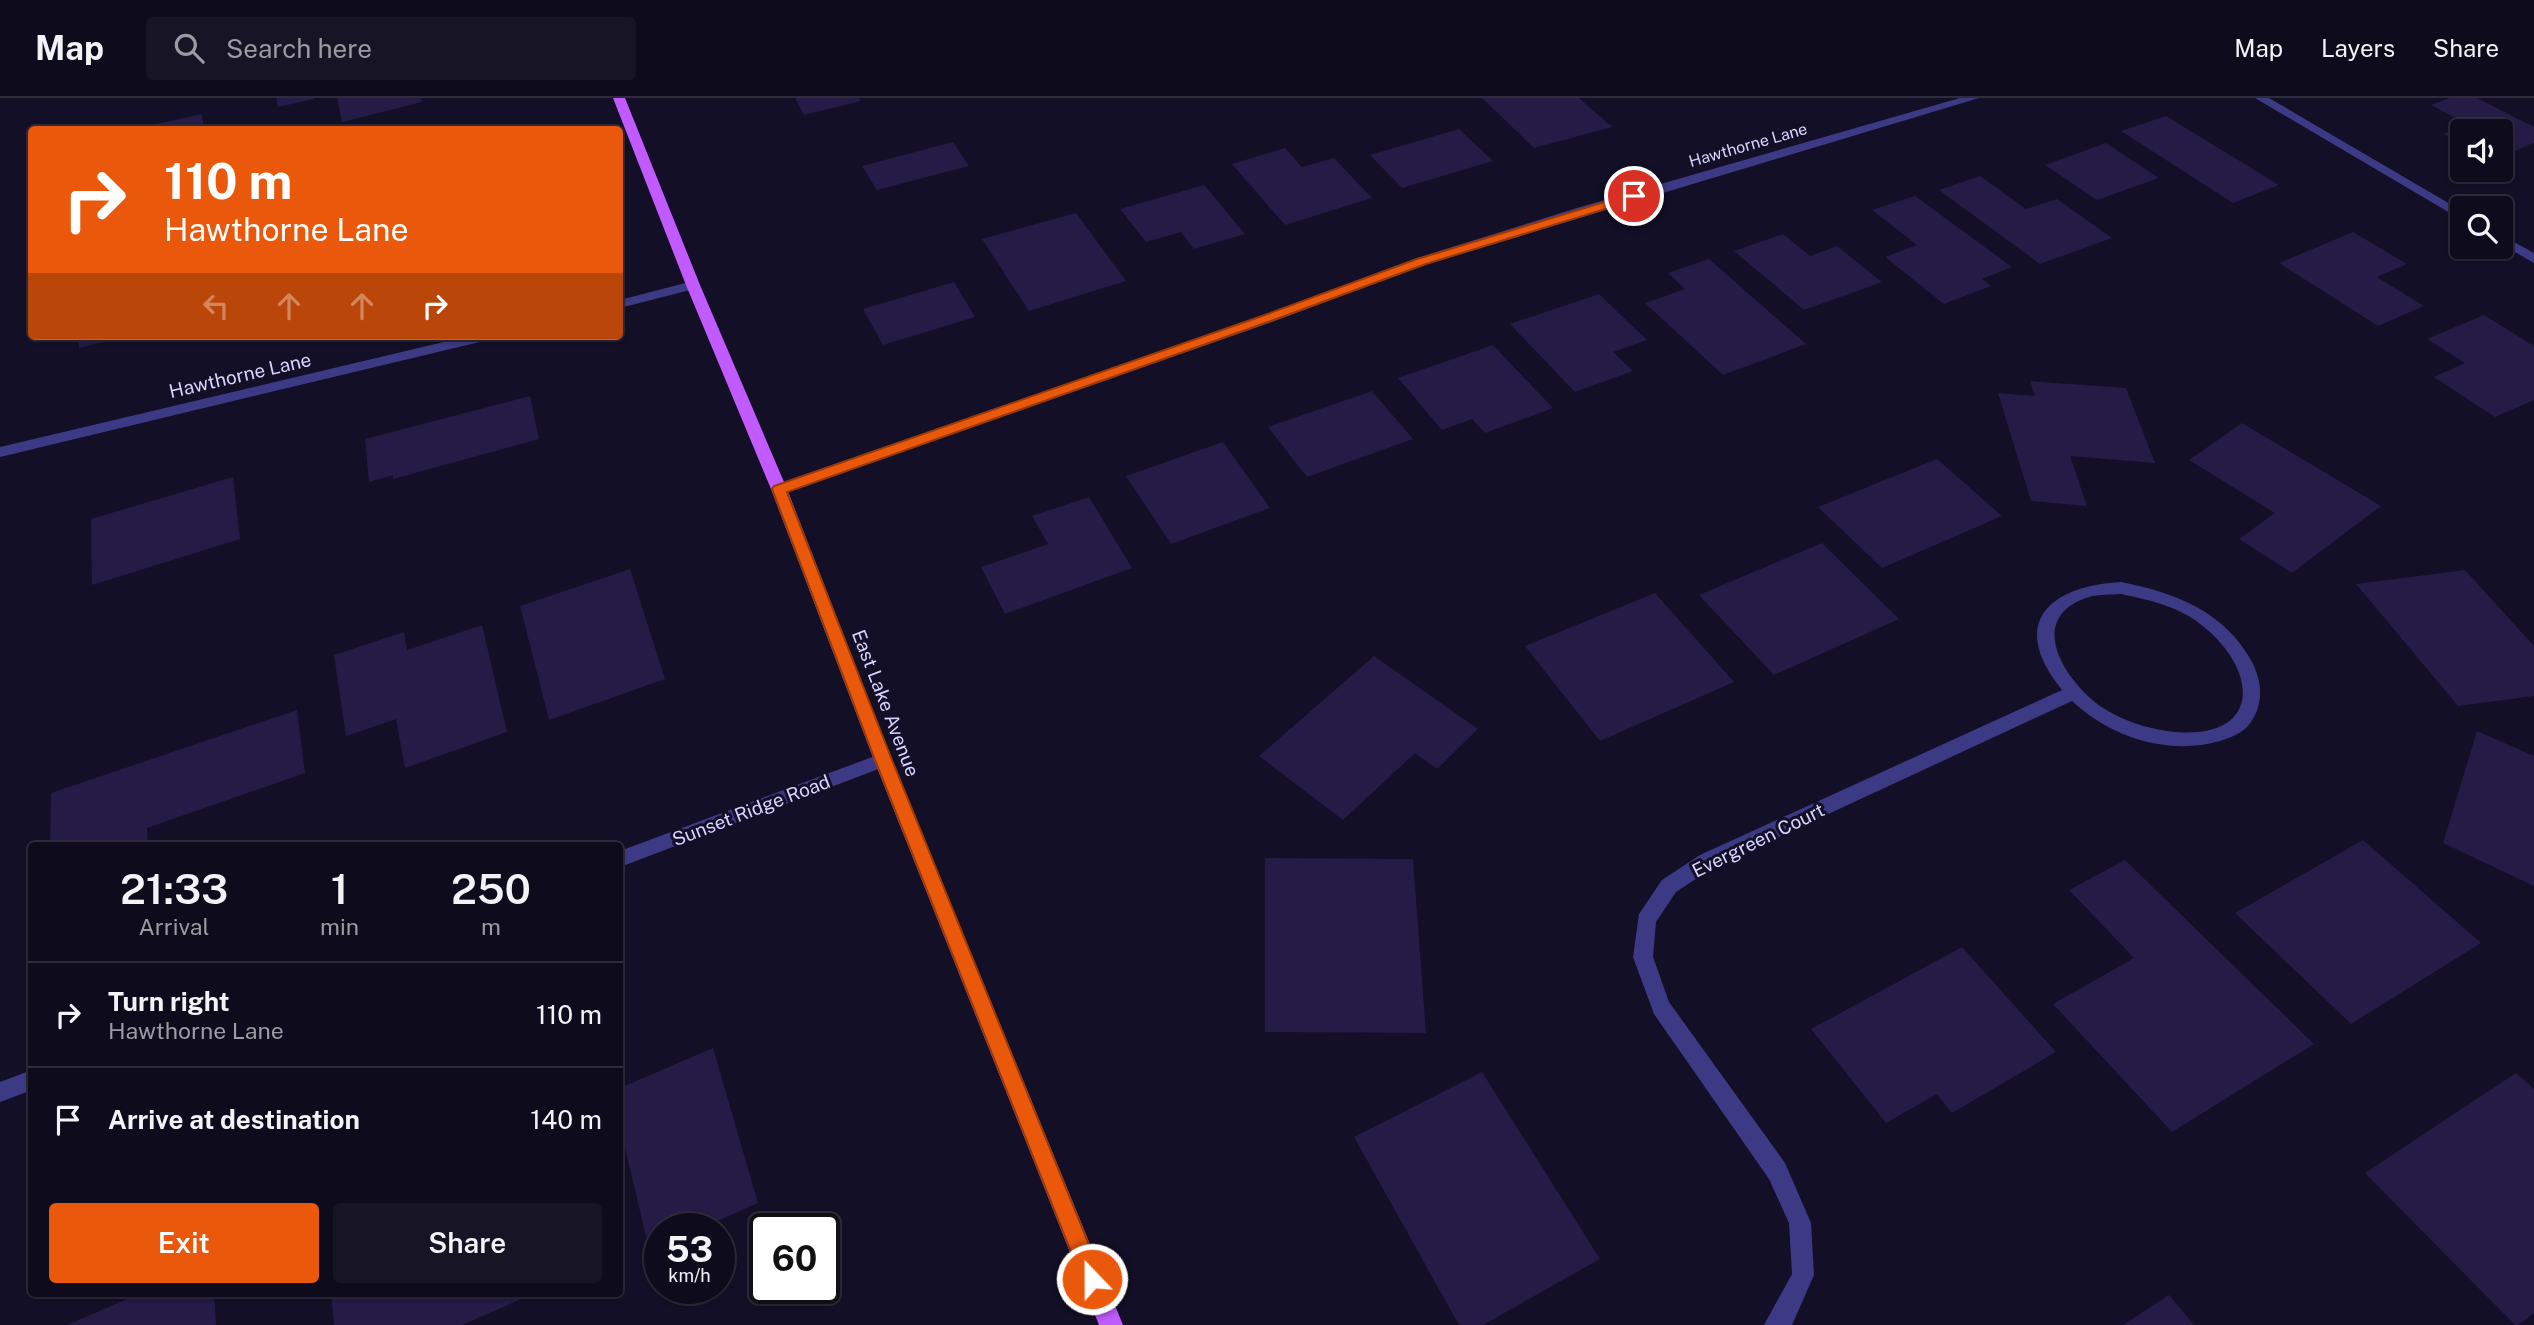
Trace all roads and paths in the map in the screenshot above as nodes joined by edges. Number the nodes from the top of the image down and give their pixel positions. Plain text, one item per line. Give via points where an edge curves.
1 (619, 98) edge
2 (1973, 98) edge
3 (2261, 98) edge
4 (2450, 209) edge
5 (2513, 246) edge
6 (2534, 259) edge
7 (693, 285) junction
8 (623, 303) edge
9 (471, 340) edge
10 (0, 452) edge
11 (779, 489) junction
12 (2073, 693) junction
13 (883, 760) junction
14 (623, 858) edge
15 (28, 1082) edge
16 (0, 1092) edge
17 (1111, 1325) edge
18 (1776, 1325) edge

1 - 7 main road, East Lake Avenue
2 - 11 street, Hawthorne Lane via 1422,261
3 - 4 street
5 - 6 street
7 - 8 street
7 - 11 main road, East Lake Avenue
9 - 10 street, Hawthorne Lane
11 - 13 main road, East Lake Avenue
12 - 12 street via 2110,720 2161,738 2190,740 2216,736 2243,720 2253,701 2252,679 2241,654 2210,622 2150,593 2121,588 2084,592 2057,607 2047,624 2045,645 2053,668
12 - 18 street, Evergreen Court via 1707,861 1669,886 1646,920 1643,957 1661,1007 1777,1171 1800,1223 1803,1275
13 - 14 street, Sunset Ridge Road
13 - 17 main road, East Lake Avenue
15 - 16 street

